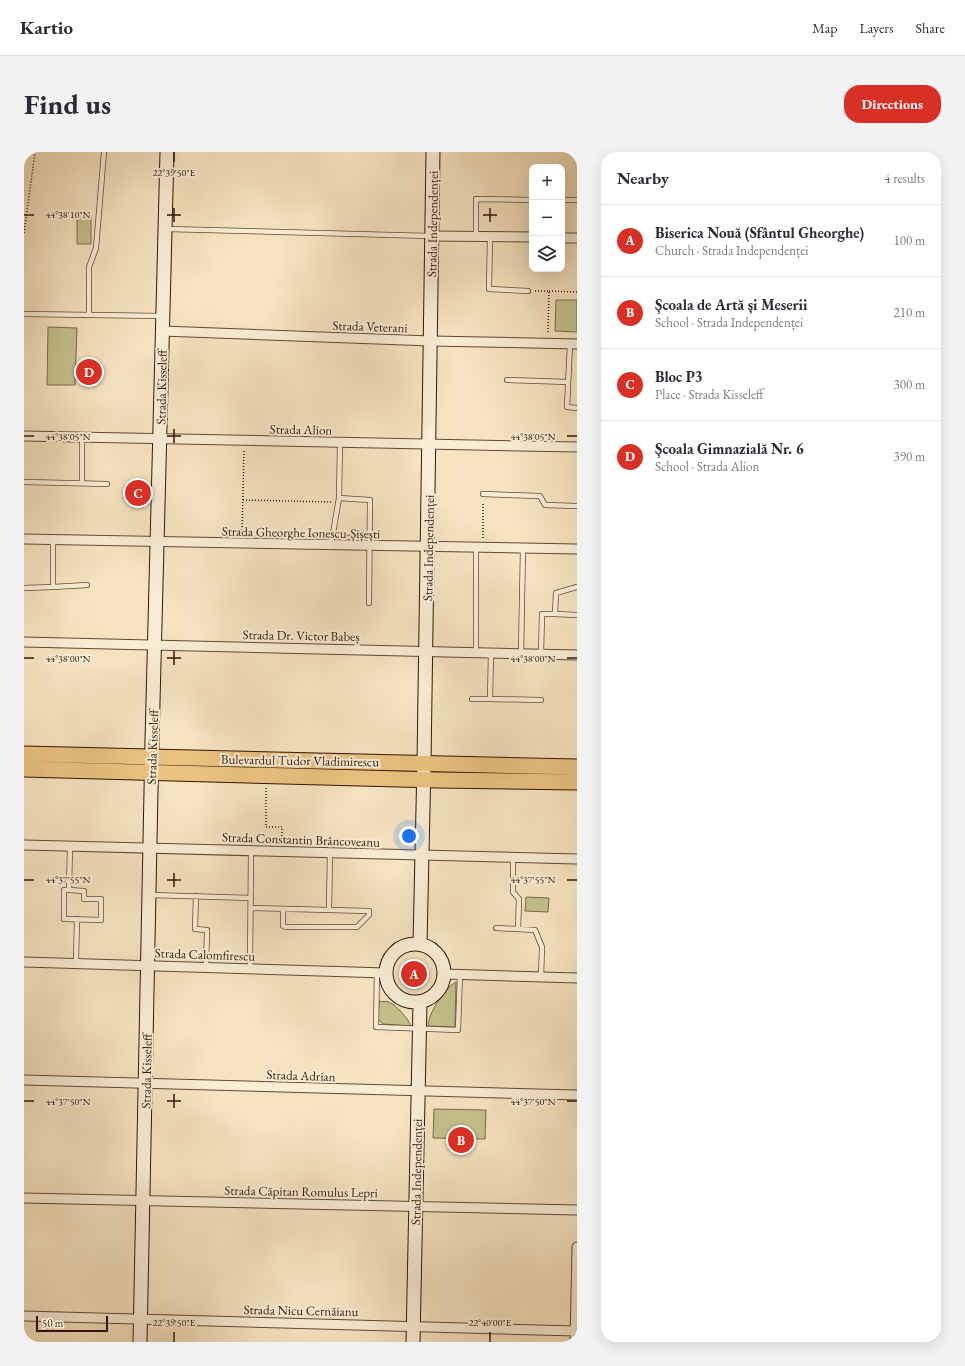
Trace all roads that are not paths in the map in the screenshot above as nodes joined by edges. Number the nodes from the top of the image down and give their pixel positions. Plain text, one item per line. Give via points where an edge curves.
1 (104, 152) edge
2 (167, 152) edge
3 (433, 152) edge
4 (529, 200) edge
5 (565, 200) edge
6 (577, 200) edge
7 (164, 229) junction
8 (431, 236) junction
9 (476, 237) junction
10 (490, 237) junction
11 (529, 237) edge
12 (565, 238) edge
13 (577, 238) edge
14 (528, 291) road end
15 (24, 314) edge
16 (89, 314) junction
17 (162, 316) junction
18 (162, 331) junction
19 (431, 341) junction
20 (573, 344) edge
21 (507, 380) dead end
22 (568, 382) junction
23 (577, 408) edge
24 (24, 436) edge
25 (82, 438) junction
26 (160, 439) junction
27 (340, 442) junction
28 (429, 444) junction
29 (577, 447) edge
30 (24, 482) edge
31 (82, 484) junction
32 (107, 484) dead end
33 (483, 494) road end
34 (338, 500) junction
35 (577, 506) edge
36 (24, 539) edge
37 (53, 540) junction
38 (158, 542) junction
39 (331, 545) junction
40 (370, 546) junction
41 (428, 547) junction
42 (479, 548) junction
43 (523, 548) junction
44 (577, 549) edge
45 (87, 585) dead end
46 (53, 587) junction
47 (577, 587) edge
48 (24, 588) edge
49 (369, 603) dead end
50 (555, 614) junction
51 (577, 615) edge
52 (24, 642) edge
53 (156, 644) junction
54 (426, 651) junction
55 (476, 652) junction
56 (491, 653) junction
57 (521, 653) junction
58 (542, 654) junction
59 (577, 655) edge
60 (472, 699) dead end
61 (490, 699) junction
62 (541, 700) dead end
63 (24, 754) edge
64 (152, 757) junction
65 (424, 763) junction
66 (577, 767) edge
67 (24, 769) edge
68 (152, 773) junction
69 (424, 780) junction
70 (577, 782) edge
71 (24, 845) edge
72 (70, 846) junction
73 (151, 848) junction
74 (252, 851) junction
75 (330, 853) junction
76 (421, 856) junction
77 (513, 858) junction
78 (577, 859) edge
79 (69, 890) junction
80 (150, 895) junction
81 (196, 896) junction
82 (251, 898) junction
83 (251, 908) junction
84 (283, 909) junction
85 (329, 910) junction
86 (77, 919) junction
87 (496, 928) dead end
88 (518, 929) junction
89 (420, 944) junction
90 (24, 962) edge
91 (76, 962) junction
92 (148, 965) junction
93 (206, 967) junction
94 (250, 968) junction
95 (382, 973) junction
96 (445, 974) junction
97 (460, 974) junction
98 (541, 977) junction
99 (577, 978) edge
100 (420, 1003) junction
101 (419, 1029) junction
102 (24, 1080) edge
103 (146, 1084) junction
104 (417, 1091) junction
105 (577, 1095) edge
106 (24, 1198) edge
107 (144, 1200) junction
108 (415, 1207) junction
109 (577, 1210) edge
110 (577, 1247) edge
111 (24, 1316) edge
112 (141, 1319) junction
113 (414, 1326) junction
114 (576, 1331) edge
115 (140, 1342) edge
116 (413, 1342) edge
117 (575, 1342) edge

1 - 16 lane via 96,248 89,267
2 - 7 street, Strada Kisseleff
3 - 8 street, Strada Independenței
4 - 9 lane via 476,199
5 - 6 lane
7 - 8 lane
7 - 17 street, Strada Kisseleff
8 - 9 street
8 - 19 street, Strada Independenței
9 - 10 street
10 - 11 street
10 - 14 lane via 489,289
12 - 13 street
15 - 16 lane
16 - 17 lane
17 - 18 street, Strada Kisseleff
18 - 19 street, Strada Veterani
18 - 26 street, Strada Kisseleff
19 - 20 street, Strada Veterani
19 - 28 street, Strada Independenței
20 - 22 lane
21 - 22 lane
22 - 23 lane via 567,407
24 - 25 street, Strada Alion
25 - 26 street, Strada Alion
25 - 31 lane
26 - 27 street, Strada Alion
26 - 38 street, Strada Kisseleff
27 - 28 street, Strada Alion
27 - 34 lane
28 - 29 street, Strada Alion
28 - 41 street, Strada Independenței
30 - 31 lane
31 - 32 lane
33 - 35 lane via 540,496 545,504
34 - 39 lane
34 - 40 lane via 370,500
36 - 37 street, Strada Gheorghe Ionescu-Șișești
37 - 38 street, Strada Gheorghe Ionescu-Șișești
37 - 46 lane
38 - 39 street, Strada Gheorghe Ionescu-Șișești
38 - 53 street, Strada Kisseleff
39 - 40 street, Strada Gheorghe Ionescu-Șișești
40 - 41 street, Strada Gheorghe Ionescu-Șișești
40 - 49 lane
41 - 42 street, Strada Gheorghe Ionescu-Șișești
41 - 54 street, Strada Independenței
42 - 43 street, Strada Gheorghe Ionescu-Șișești
42 - 55 lane
43 - 44 street, Strada Gheorghe Ionescu-Șișești
43 - 57 lane
45 - 46 lane
46 - 48 lane
47 - 50 lane via 556,593
50 - 51 lane
50 - 58 lane via 542,614
52 - 53 street, Strada Dr. Victor Babeș
53 - 54 street, Strada Dr. Victor Babeș
53 - 64 street, Strada Kisseleff
54 - 55 street, Strada Dr. Victor Babeș
54 - 65 street, Strada Independenței
55 - 56 street, Strada Dr. Victor Babeș
56 - 57 street, Strada Dr. Victor Babeș
56 - 61 lane
57 - 58 street, Strada Dr. Victor Babeș
58 - 59 street, Strada Dr. Victor Babeș
60 - 61 lane
61 - 62 lane
63 - 64 main road, Bulevardul Tudor Vladimirescu
64 - 65 main road, Bulevardul Tudor Vladimirescu
64 - 68 street, Strada Kisseleff
65 - 66 main road, Bulevardul Tudor Vladimirescu
65 - 69 street, Strada Independenței
67 - 68 main road, Bulevardul Tudor Vladimirescu
68 - 69 main road, Bulevardul Tudor Vladimirescu
68 - 73 street, Strada Kisseleff
69 - 70 main road, Bulevardul Tudor Vladimirescu
69 - 76 street, Strada Independenței
71 - 72 street, Strada Constantin Brâncoveanu
72 - 73 street, Strada Constantin Brâncoveanu
72 - 79 lane
73 - 74 street, Strada Constantin Brâncoveanu
73 - 80 street, Strada Kisseleff
74 - 75 street, Strada Constantin Brâncoveanu
74 - 82 lane
75 - 76 street, Strada Constantin Brâncoveanu
75 - 85 lane
76 - 77 street, Strada Constantin Brâncoveanu
76 - 89 street, Strada Independenței
77 - 78 street, Strada Constantin Brâncoveanu
77 - 88 lane via 513,892 519,900
79 - 86 lane via 64,890 64,919
79 - 86 lane via 84,891 84,899 101,899 101,920
80 - 81 lane
80 - 92 street, Strada Kisseleff
81 - 82 lane
81 - 93 lane via 195,929 207,930
82 - 83 lane
83 - 84 lane
83 - 94 lane
84 - 85 lane
84 - 85 lane via 283,926 286,927 357,927 369,911
86 - 91 lane
87 - 88 lane
88 - 98 lane via 534,930 542,947
89 - 95 street via 400,948 393,954
89 - 96 street via 432,949 440,958
90 - 91 street, Strada Calomfirescu
91 - 92 street, Strada Calomfirescu
92 - 93 street, Strada Calomfirescu
92 - 103 street, Strada Kisseleff
93 - 94 street, Strada Calomfirescu
94 - 95 street, Strada Calomfirescu
95 - 100 street via 392,992 400,999
95 - 101 lane via 376,1027
96 - 97 street
96 - 100 street via 444,982 435,996
97 - 98 street
97 - 101 lane via 458,1030
98 - 99 street
100 - 101 street, Strada Independenței
101 - 104 street, Strada Independenței
102 - 103 street, Strada Adrian
103 - 104 street, Strada Adrian
103 - 107 street, Strada Kisseleff
104 - 105 street, Strada Adrian
104 - 108 street, Strada Independenței
106 - 107 street, Strada Căpitan Romulus Lepri
107 - 108 street, Strada Căpitan Romulus Lepri
107 - 112 street, Strada Kisseleff
108 - 109 street, Strada Căpitan Romulus Lepri
108 - 113 street, Strada Independenței
110 - 114 street
111 - 112 street, Strada Nicu Cernăianu
112 - 113 street, Strada Nicu Cernăianu
112 - 115 street, Strada Kisseleff
113 - 114 street, Strada Nicu Cernăianu
113 - 116 street, Strada Independenței
114 - 117 street

